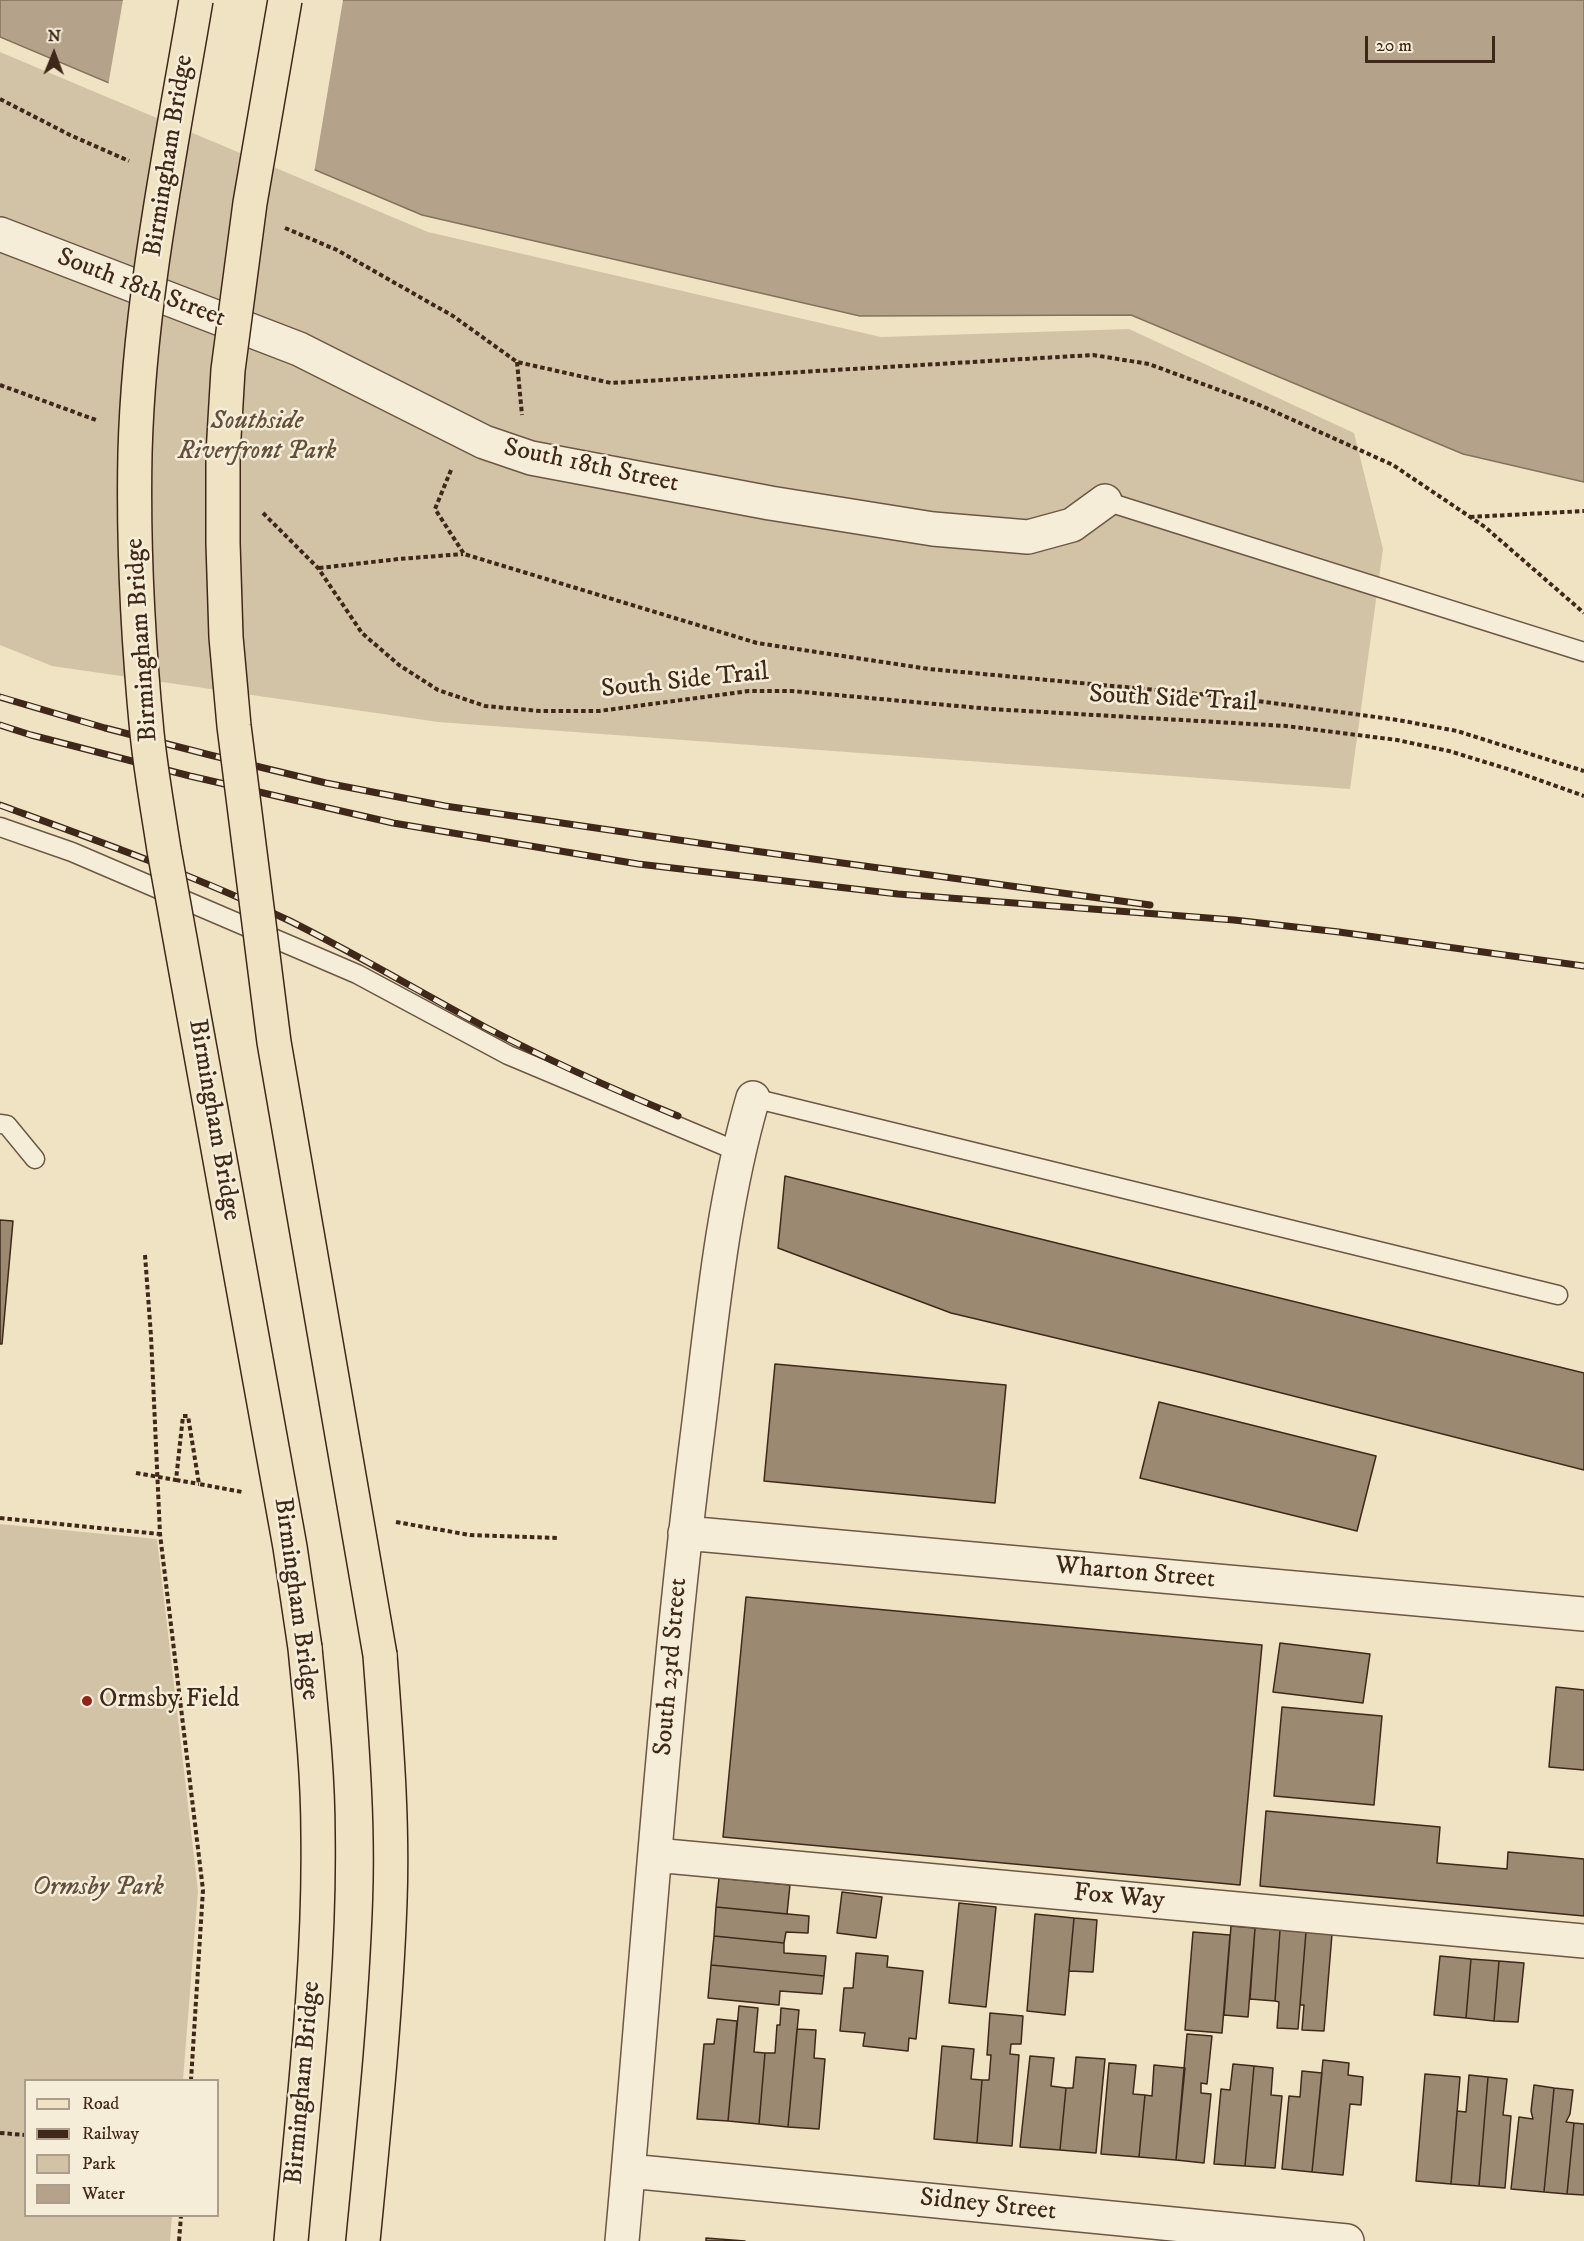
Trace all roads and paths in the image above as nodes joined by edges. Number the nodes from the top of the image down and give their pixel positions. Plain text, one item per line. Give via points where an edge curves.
1 (196, 0) edge
2 (285, 0) edge
3 (0, 99) edge
4 (134, 163) dead end
5 (284, 227) dead end
6 (0, 234) edge
7 (517, 362) junction
8 (0, 385) edge
9 (107, 424) dead end
10 (523, 426) dead end
11 (453, 465) dead end
12 (1105, 501) joint
13 (257, 507) dead end
14 (1584, 511) edge
15 (1469, 517) junction
16 (464, 554) junction
17 (318, 568) junction
18 (1584, 613) edge
19 (1584, 652) edge
20 (1584, 771) edge
21 (1584, 796) edge
22 (0, 827) edge
23 (753, 1098) joint
24 (0, 1124) edge
25 (739, 1152) junction
26 (35, 1159) dead end
27 (145, 1254) dead end
28 (1558, 1295) dead end
29 (176, 1480) dead end
30 (199, 1484) dead end
31 (0, 1518) edge
32 (685, 1533) junction
33 (160, 1534) junction
34 (1584, 1614) edge
35 (655, 1855) junction
36 (1584, 1941) edge
37 (191, 2079) edge
38 (0, 2133) edge
39 (24, 2135) edge
40 (629, 2171) junction
41 (181, 2217) edge
42 (1268, 2237) edge
43 (179, 2241) edge
44 (291, 2241) edge
45 (363, 2241) edge
46 (622, 2241) edge
47 (1347, 2241) edge

1 - 44 main road, Birmingham Bridge, bridge via 162,201 141,362 135,451 139,642 147,736 164,850 290,1547 314,1735 317,1921
2 - 45 main road, bridge via 250,203 228,370 223,465 226,637 274,1042 380,1655 389,1773 391,1899
3 - 4 path
5 - 7 path via 337,250 453,316
6 - 12 street, South 18th Street via 299,349 484,442 531,458 933,529 1028,537 1072,525
7 - 10 path
7 - 15 path via 611,383 1093,355 1149,364 1262,406 1393,465
8 - 9 path
11 - 16 path via 435,509
12 - 19 lane
13 - 17 path, South Side Trail
14 - 15 path
15 - 18 path
16 - 17 path
16 - 20 path via 757,643 929,669 1221,696 1398,720 1457,731
17 - 21 path, South Side Trail via 362,633 399,665 438,690 485,706 600,711 749,691 792,691 991,709 1286,726 1449,751
22 - 25 lane via 72,852 357,974 508,1055
23 - 25 street, South 23rd Street
23 - 28 lane
24 - 26 lane via 7,1125
25 - 32 street, South 23rd Street via 723,1231
27 - 33 path
29 - 30 path
31 - 33 path
32 - 34 street, Wharton Street
32 - 35 street, South 23rd Street
33 - 37 path via 202,1890
35 - 36 street, Fox Way
35 - 40 street, South 23rd Street
38 - 39 path
40 - 42 street, Sidney Street
40 - 46 street, South 23rd Street
41 - 43 path
42 - 47 street, Sidney Street

